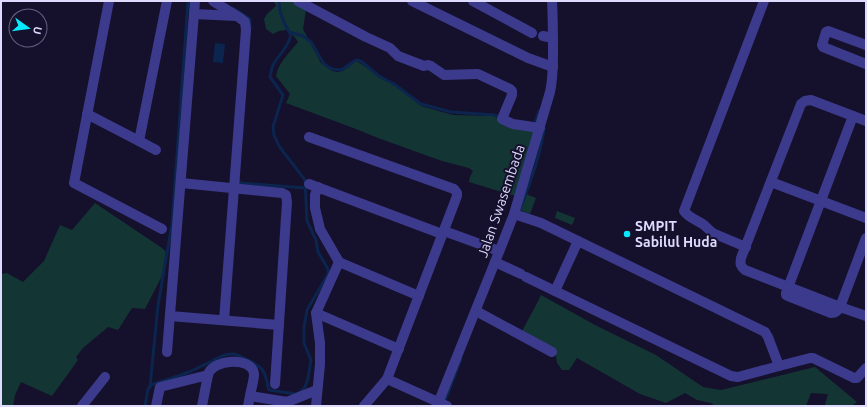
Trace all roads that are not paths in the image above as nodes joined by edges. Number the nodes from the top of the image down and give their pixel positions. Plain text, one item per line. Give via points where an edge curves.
1 (108, 1) edge
2 (167, 1) edge
3 (195, 1) edge
4 (213, 1) edge
5 (298, 1) edge
6 (412, 1) edge
7 (473, 1) edge
8 (552, 1) edge
9 (764, 1) edge
10 (194, 14) junction
11 (236, 16) junction
12 (532, 33) dead end
13 (543, 36) dead end
14 (554, 38) junction
15 (866, 45) edge
16 (866, 64) edge
17 (553, 67) junction
18 (87, 114) junction
19 (853, 116) junction
20 (866, 121) edge
21 (540, 128) junction
22 (309, 137) dead end
23 (139, 141) junction
24 (156, 150) dead end
25 (771, 182) junction
26 (181, 183) junction
27 (234, 188) junction
28 (820, 201) junction
29 (514, 214) junction
30 (866, 218) edge
31 (162, 229) dead end
32 (443, 233) junction
33 (866, 238) edge
34 (578, 241) junction
35 (746, 247) junction
36 (500, 251) junction
37 (339, 262) junction
38 (495, 262) junction
39 (788, 286) junction
40 (555, 291) junction
41 (419, 296) junction
42 (840, 307) junction
43 (476, 311) junction
44 (316, 312) junction
45 (170, 316) junction
46 (866, 316) edge
47 (224, 320) junction
48 (279, 325) junction
49 (398, 349) junction
50 (167, 352) dead end
51 (552, 352) dead end
52 (778, 366) junction
53 (866, 368) edge
54 (208, 375) junction
55 (105, 377) dead end
56 (387, 379) junction
57 (275, 384) dead end
58 (317, 390) junction
59 (249, 401) edge
60 (441, 405) edge
61 (82, 406) edge
62 (156, 406) edge
63 (202, 406) edge
64 (316, 406) edge
65 (364, 406) edge

1 - 18 street
2 - 23 street
3 - 10 street
4 - 11 street
5 - 21 street via 390,48 398,56 424,66 431,66 444,75 478,74 510,89 512,95 502,119 513,124
6 - 17 street via 528,58
7 - 12 street
8 - 14 street, Jalan Swasembada
9 - 35 street via 684,211 711,232
10 - 11 street
10 - 26 street
11 - 27 street via 245,22 246,30
13 - 14 street
14 - 17 street, Jalan Swasembada
15 - 16 street via 828,31 822,45
17 - 21 street, Jalan Swasembada via 553,83
18 - 23 street
18 - 31 street via 74,183
19 - 20 street
19 - 25 street via 811,100 801,104
19 - 28 street
21 - 29 street, Jalan Swasembada
22 - 32 street via 454,189 457,196
23 - 24 street
25 - 28 street
25 - 35 street
26 - 27 street
26 - 45 street
27 - 47 street
27 - 48 street via 282,192 286,195
28 - 30 street
28 - 39 street
29 - 34 street via 541,223
29 - 36 street, Jalan Swasembada
32 - 36 street
32 - 37 street via 313,186 320,229
32 - 41 street
33 - 42 street
34 - 40 street
34 - 52 street via 765,332
35 - 39 street via 740,263 745,270
36 - 38 street, Jalan Swasembada
37 - 41 street
37 - 44 street
38 - 40 street
38 - 43 street, Jalan Swasembada
39 - 42 street via 816,302
40 - 52 street via 731,376 738,377
41 - 49 street
42 - 46 street
43 - 51 street
43 - 60 street, Jalan Swasembada
44 - 49 street
44 - 58 street via 320,343
45 - 47 street
45 - 50 street
47 - 48 street
48 - 57 street
49 - 56 street
52 - 53 street via 813,358 854,378
54 - 59 street via 214,366 220,364 246,364 254,373
54 - 62 street via 160,387
54 - 63 street
55 - 61 street
56 - 60 street
56 - 65 street
58 - 59 street via 287,402
58 - 64 street

